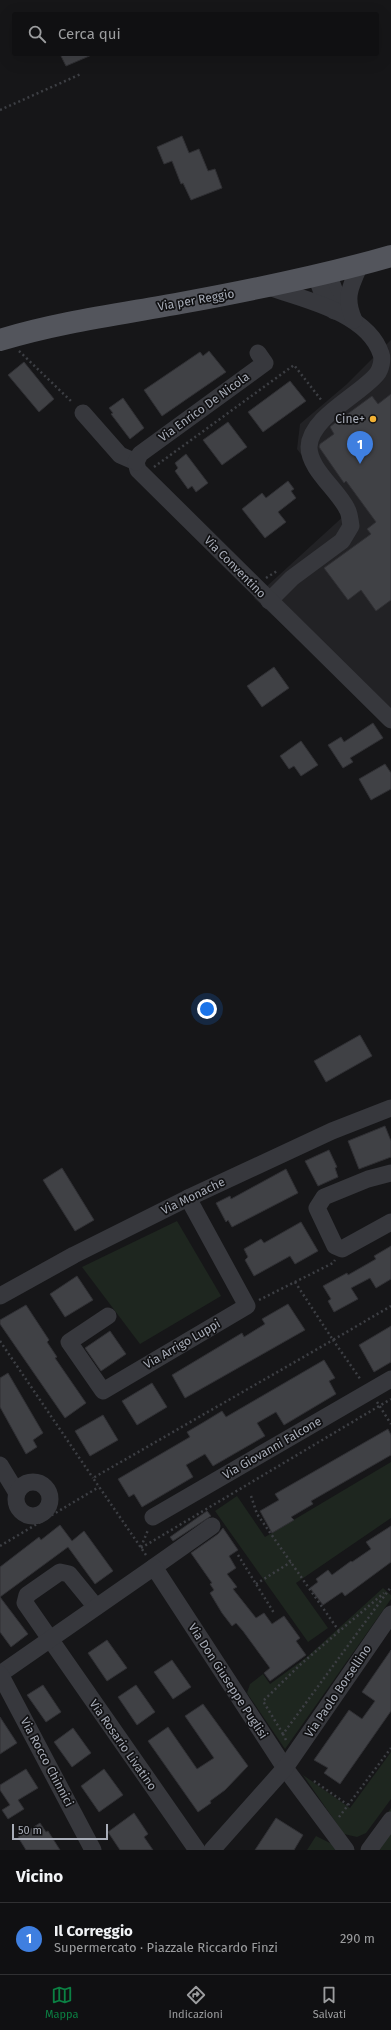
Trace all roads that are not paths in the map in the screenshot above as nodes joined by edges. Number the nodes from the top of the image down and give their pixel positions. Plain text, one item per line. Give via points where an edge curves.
1 (391, 256) edge
2 (360, 265) junction
3 (322, 275) junction
4 (268, 287) junction
5 (345, 313) junction
6 (3, 340) edge
7 (258, 353) dead end
8 (387, 359) edge
9 (83, 413) road end
10 (143, 466) junction
11 (269, 600) junction
12 (391, 720) edge
13 (391, 1108) edge
14 (391, 1172) edge
15 (188, 1198) junction
16 (391, 1222) edge
17 (0, 1296) edge
18 (108, 1316) dead end
19 (391, 1379) edge
20 (0, 1465) edge
21 (17, 1493) dead end
22 (153, 1517) road end
23 (212, 1526) dead end
24 (154, 1567) junction
25 (96, 1607) junction
26 (391, 1614) edge
27 (50, 1640) junction
28 (0, 1674) edge
29 (285, 1768) junction
30 (391, 1820) edge
31 (342, 1844) edge
32 (93, 1850) edge
33 (196, 1850) edge
34 (212, 1850) edge
35 (370, 1850) edge

1 - 2 main road, Via per Reggio
2 - 3 main road, Via per Reggio
2 - 5 street via 349,289
3 - 4 main road, Via per Reggio
3 - 5 street via 323,295
4 - 5 street
4 - 6 main road, Via per Reggio via 60,325
5 - 8 street via 378,344
7 - 10 street, Via Enrico De Nicola via 265,363 140,454
8 - 11 street via 378,373 316,425 309,447 314,463 347,509 351,526 342,541 292,578
9 - 10 street, Via Conventino via 120,454
10 - 11 street, Via Conventino via 138,470
11 - 12 street, Via Conventino
13 - 15 street, Via Monache via 332,1131
14 - 16 street via 324,1197 317,1208 335,1246 342,1249
15 - 17 street, Via Monache via 74,1255
15 - 18 street, Via Arrigo Luppi via 247,1306 103,1390 69,1342
19 - 22 street, Via Giovanni Falcone
20 - 21 street
23 - 24 street
24 - 25 street
24 - 29 street, Via Don Giuseppe Puglisi
25 - 27 street
25 - 27 street via 69,1574 60,1572 27,1595 25,1603
26 - 29 street, Via Paolo Borsellino
27 - 28 street
27 - 33 street, Via Rosario Livatino
28 - 32 street, Via Rocco Chinnici
29 - 31 street, Via Don Giuseppe Puglisi
29 - 34 street
30 - 35 street

